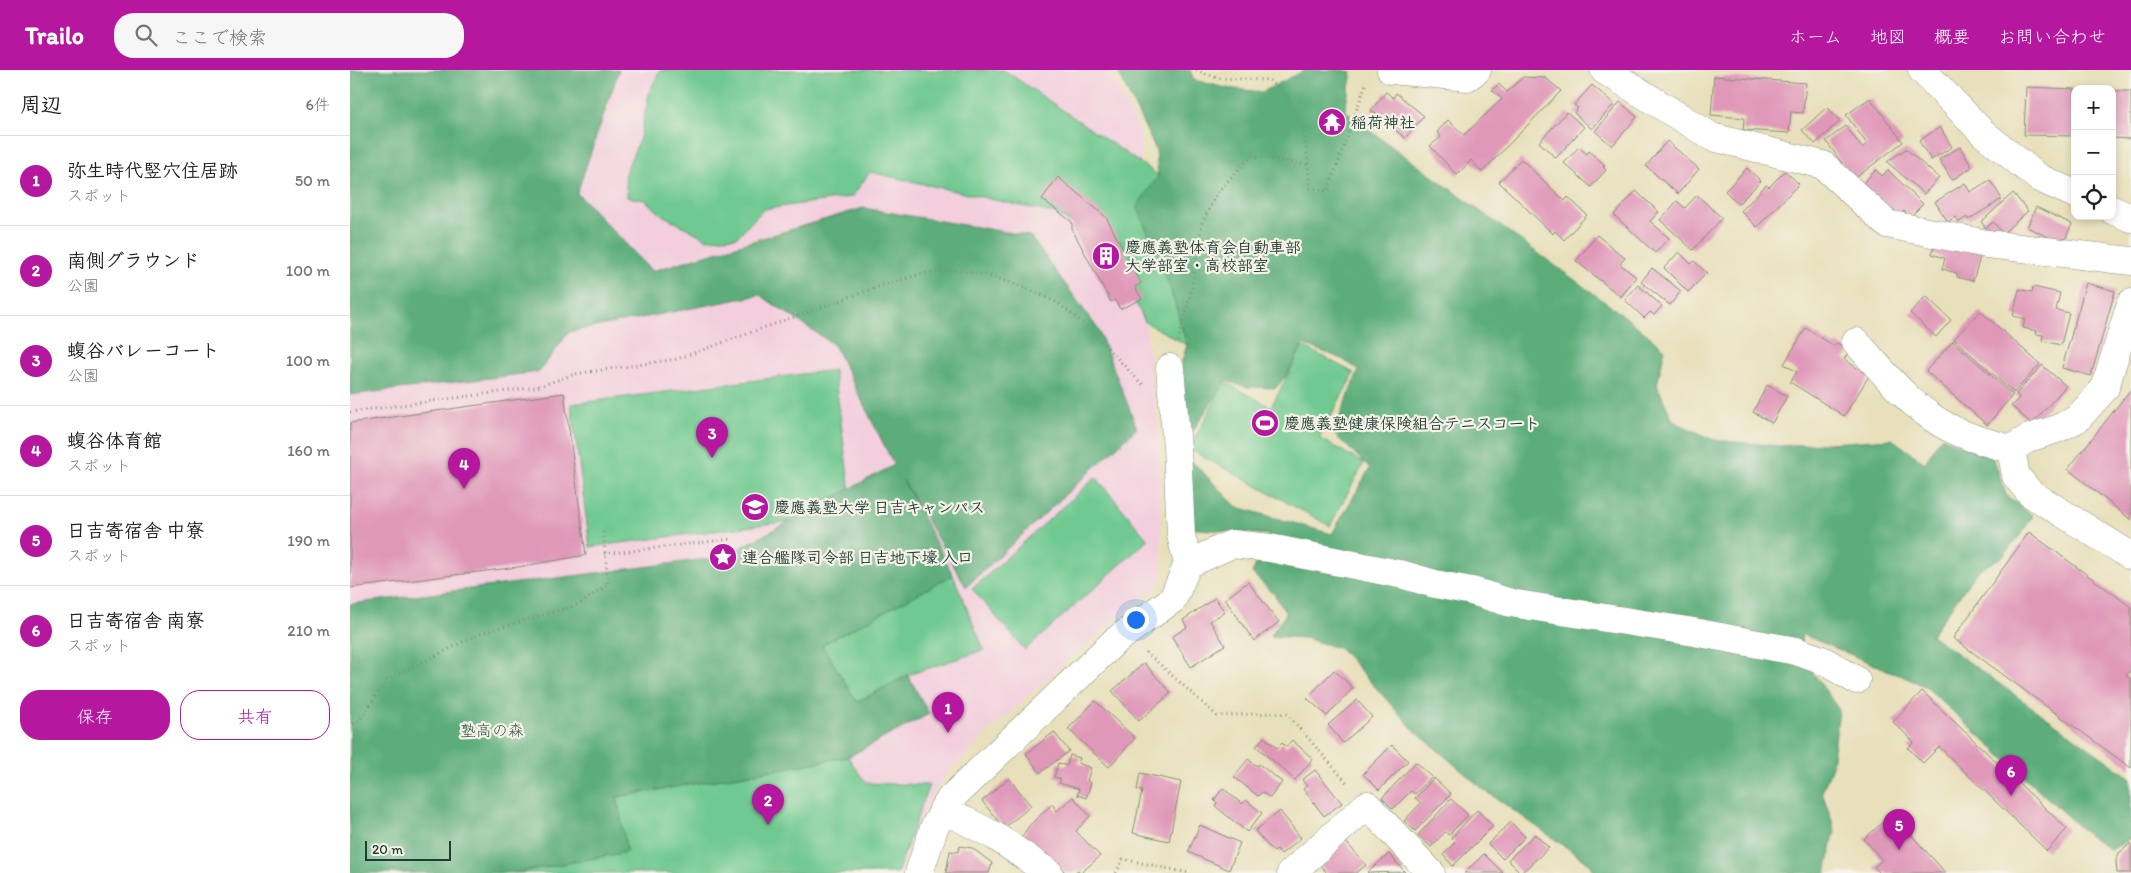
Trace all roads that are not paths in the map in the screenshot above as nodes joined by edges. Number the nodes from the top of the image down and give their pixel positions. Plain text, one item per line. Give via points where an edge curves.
1 (1477, 70) edge
2 (1604, 70) edge
3 (1922, 70) edge
4 (1380, 74) edge
5 (2071, 192) edge
6 (2116, 212) edge
7 (2131, 218) edge
8 (2131, 261) edge
9 (2131, 303) edge
10 (1856, 342) dead end
11 (1170, 368) road end
12 (2011, 449) junction
13 (2131, 556) edge
14 (1188, 564) junction
15 (1856, 680) dead end
16 (942, 809) junction
17 (919, 873) edge
18 (1049, 873) edge
19 (1291, 873) edge
20 (1432, 873) edge

1 - 4 street via 1468,77
2 - 8 street via 1712,137 1823,165 1887,224 1987,244
3 - 5 street via 1983,133 2039,178
6 - 7 street
9 - 12 street via 2105,388 2077,419 2029,438
10 - 12 street via 1903,394 1938,422 1973,439
11 - 14 street via 1181,535
12 - 13 street via 2016,476 2030,493
14 - 15 street via 1232,544 1270,548 1396,573 1511,603 1796,652 1824,661
14 - 16 street via 1173,599 1130,630 1052,700
16 - 17 street
16 - 18 street via 996,836
19 - 20 street via 1367,805

